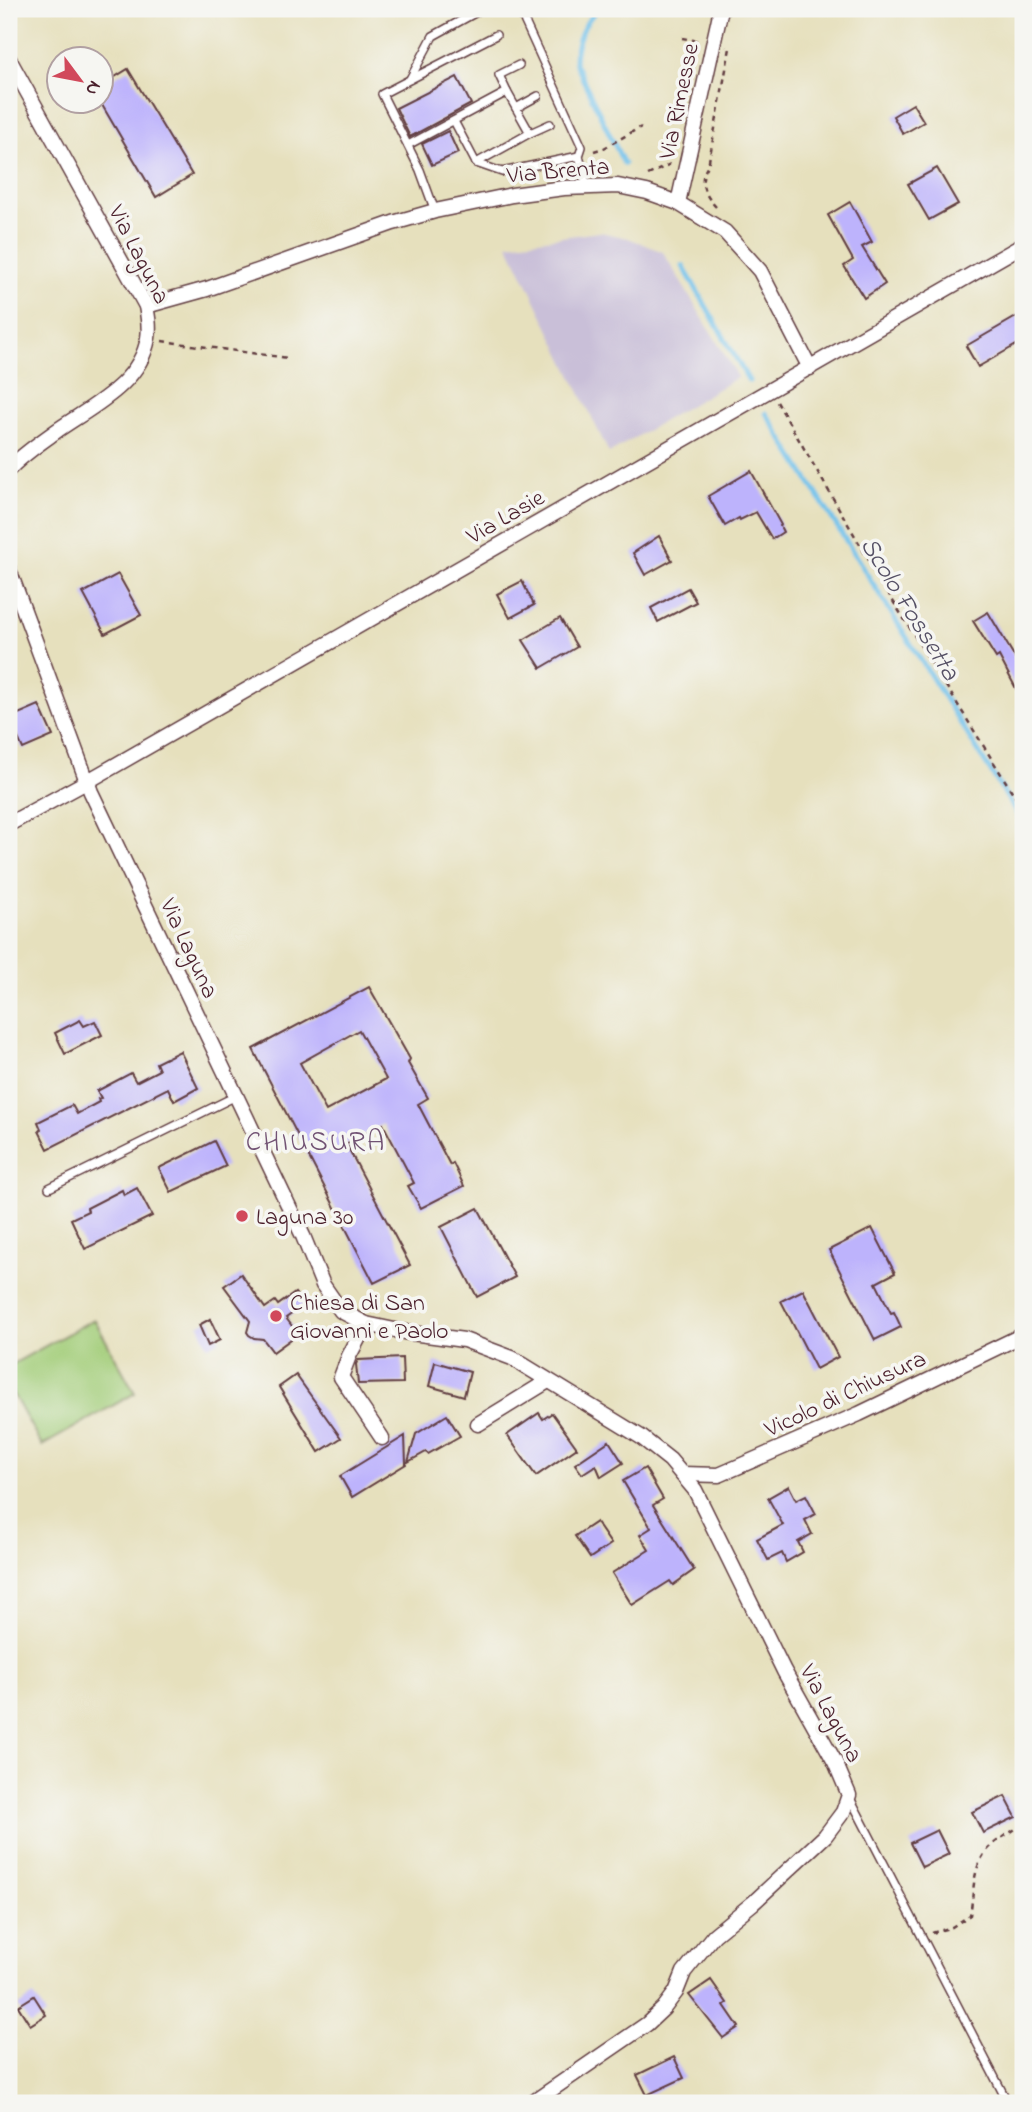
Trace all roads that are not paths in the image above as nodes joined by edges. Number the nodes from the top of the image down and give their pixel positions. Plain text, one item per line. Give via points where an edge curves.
1 (482, 9) edge
2 (519, 9) edge
3 (721, 9) edge
4 (496, 35) dead end
5 (9, 59) edge
6 (519, 65) dead end
7 (410, 79) junction
8 (507, 92) junction
9 (538, 96) dead end
10 (516, 107) junction
11 (454, 121) junction
12 (550, 124) dead end
13 (530, 133) junction
14 (408, 145) junction
15 (579, 156) junction
16 (476, 163) junction
17 (587, 187) junction
18 (678, 203) junction
19 (435, 211) junction
20 (1023, 245) edge
21 (146, 306) junction
22 (810, 368) junction
23 (9, 469) edge
24 (9, 570) edge
25 (88, 781) junction
26 (9, 824) edge
27 (236, 1096) junction
28 (49, 1188) dead end
29 (366, 1324) junction
30 (1023, 1335) edge
31 (548, 1381) junction
32 (478, 1424) dead end
33 (382, 1438) dead end
34 (682, 1474) junction
35 (849, 1795) junction
36 (532, 2103) edge
37 (1008, 2103) edge

1 - 7 lane via 433,36
2 - 15 lane via 582,148
3 - 18 street, Via Rimesse
4 - 7 lane
5 - 21 street, Via Laguna
6 - 8 lane via 499,75
7 - 14 lane via 382,94
8 - 10 lane
8 - 11 lane
9 - 10 lane
10 - 13 lane
11 - 14 lane
11 - 16 lane
12 - 13 lane
13 - 16 lane
14 - 19 lane
15 - 16 lane via 502,172
15 - 17 lane
17 - 18 street, Via Brenta via 647,192
17 - 19 street, Via Brenta via 512,195
18 - 22 street, Via Brenta via 725,232 760,271
19 - 21 street, Via Brenta
20 - 22 street, Via Lasie
21 - 23 street, Via Laguna via 148,339 138,363 120,386
22 - 25 street, Via Lasie
24 - 25 street, Via Laguna
25 - 26 street, Via Lasie
25 - 27 street, Via Laguna
27 - 28 lane
27 - 29 street, Via Laguna via 323,1285 341,1311
29 - 31 street, Via Laguna via 464,1340 512,1358
29 - 33 street via 341,1377
30 - 34 street, Vicolo di Chiusura via 719,1475
31 - 32 street
31 - 34 street, Via Laguna via 640,1437
34 - 35 street, Via Laguna via 695,1490
35 - 36 street, Via Laguna via 825,1836 696,1954 677,1993 664,2008
35 - 37 lane

